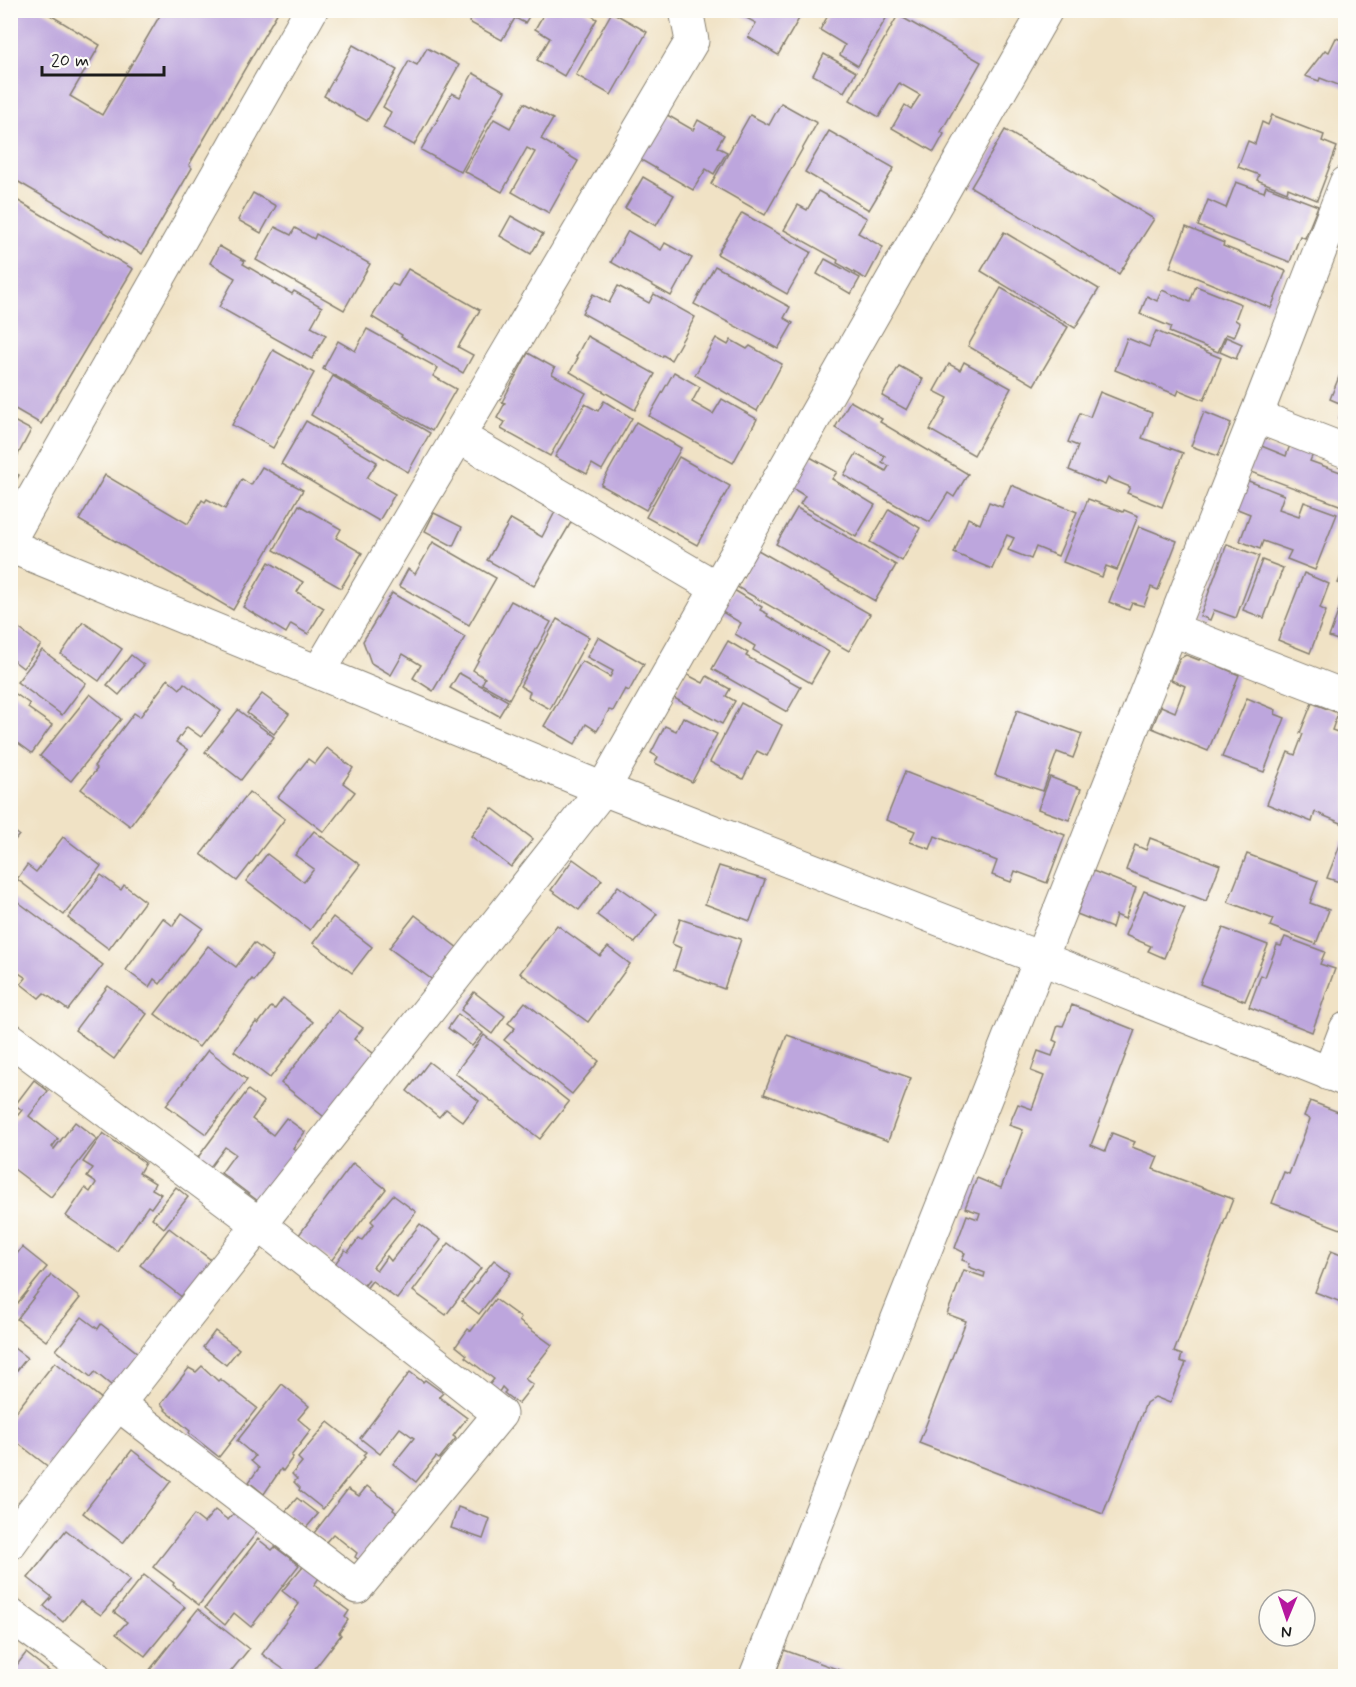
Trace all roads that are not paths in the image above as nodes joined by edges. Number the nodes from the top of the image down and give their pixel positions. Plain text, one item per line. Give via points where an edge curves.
1 (311, 10) edge
2 (686, 10) edge
3 (1046, 10) edge
4 (1344, 193) edge
5 (1256, 416) junction
6 (458, 436) junction
7 (1346, 452) edge
8 (10, 539) edge
9 (10, 546) edge
10 (717, 588) junction
11 (1171, 629) junction
12 (319, 672) junction
13 (1346, 697) edge
14 (603, 789) junction
15 (1040, 958) junction
16 (1346, 1029) edge
17 (10, 1039) edge
18 (1337, 1077) edge
19 (260, 1225) junction
20 (118, 1404) junction
21 (21, 1506) edge
22 (10, 1543) edge
23 (10, 1615) edge
24 (94, 1677) edge
25 (756, 1677) edge

1 - 8 street
2 - 6 street via 692,42
3 - 10 street
4 - 5 street
5 - 7 street
5 - 11 street
6 - 10 street
6 - 12 street
9 - 12 street
10 - 14 street
11 - 13 street
11 - 15 street
12 - 14 street
14 - 15 street
14 - 19 street
15 - 18 street
15 - 25 street
16 - 18 street
17 - 19 street
19 - 20 street
19 - 20 street via 500,1414 357,1587
20 - 21 street
21 - 22 street
23 - 24 street

